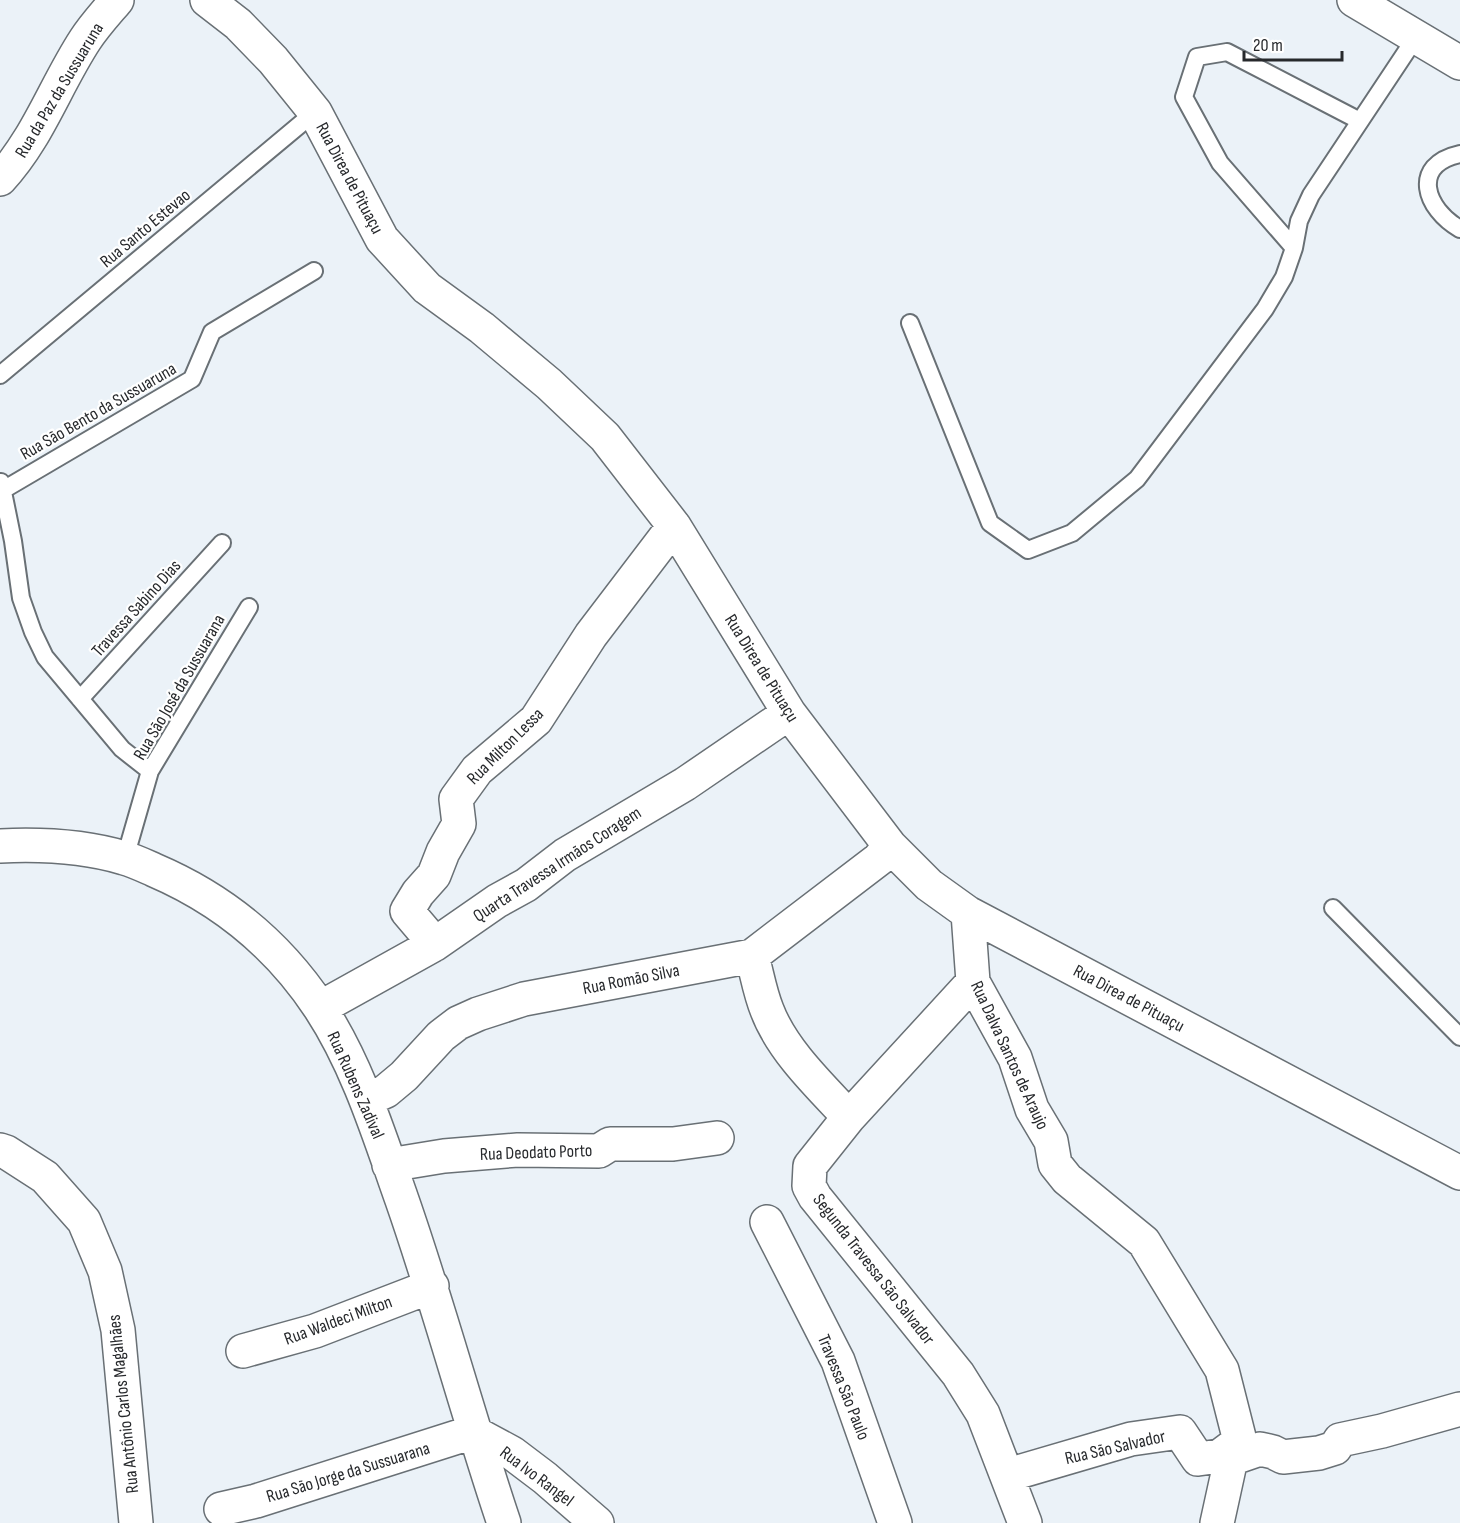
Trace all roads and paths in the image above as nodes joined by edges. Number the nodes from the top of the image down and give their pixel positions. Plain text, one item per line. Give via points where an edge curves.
1 (117, 0) edge
2 (207, 0) edge
3 (1354, 0) edge
4 (1416, 37) junction
5 (1460, 63) edge
6 (315, 112) junction
7 (1360, 121) junction
8 (1460, 154) edge
9 (0, 179) edge
10 (1460, 230) edge
11 (1294, 248) junction
12 (314, 271) dead end
13 (910, 323) dead end
14 (0, 375) edge
15 (1, 485) edge
16 (674, 526) junction
17 (222, 543) dead end
18 (249, 607) dead end
19 (80, 699) junction
20 (789, 713) junction
21 (150, 771) junction
22 (0, 846) edge
23 (890, 846) junction
24 (125, 858) junction
25 (1333, 908) dead end
26 (968, 912) junction
27 (435, 944) junction
28 (752, 956) junction
29 (972, 982) junction
30 (320, 1008) junction
31 (1460, 1038) edge
32 (366, 1100) junction
33 (849, 1117) junction
34 (717, 1138) dead end
35 (0, 1150) edge
36 (389, 1165) junction
37 (1460, 1173) edge
38 (767, 1222) dead end
39 (432, 1286) junction
40 (243, 1351) dead end
41 (1460, 1409) edge
42 (474, 1432) junction
43 (1235, 1450) junction
44 (1008, 1475) junction
45 (221, 1509) dead end
46 (136, 1523) edge
47 (504, 1523) edge
48 (597, 1523) edge
49 (895, 1523) edge
50 (1025, 1523) edge
51 (1217, 1523) edge

1 - 9 street, Rua da Paz da Sussuaruna via 85,39 34,134
2 - 6 street, Rua Direa de Pituaçu via 238,24 273,60
3 - 4 street
4 - 5 street
4 - 7 lane
6 - 14 lane, Rua Santo Estevao
6 - 16 street, Rua Direa de Pituaçu via 382,239 427,288 549,384 605,437
7 - 11 lane via 1311,195 1299,221
7 - 11 lane via 1227,52 1197,57 1184,97 1220,163
8 - 10 lane via 1444,158 1430,173 1428,192 1434,207
11 - 13 lane via 1284,277 1265,309 1137,478 1072,534 1028,550 990,523
12 - 15 lane, Rua São Bento da Sussuaruna via 212,332 192,379
15 - 19 lane via 21,598 33,632 45,657
16 - 20 street, Rua Direa de Pituaçu
16 - 27 street, Rua Milton Lessa via 591,635 536,720 477,770 456,799 459,824 434,874 407,911
17 - 19 lane, Travessa Sabino Dias
18 - 21 lane, Rua São José da Sussuarana
19 - 21 lane via 122,748
20 - 23 street, Rua Direa de Pituaçu
20 - 27 street, Quarta Travessa Irmãos Coragem via 685,784 565,855
21 - 24 lane, Rua São José da Sussuarana
22 - 24 street, Rua Rubens Zadival via 44,844
23 - 26 street, Rua Direa de Pituaçu via 929,885
23 - 28 street, Rua Romão Silva via 879,859
24 - 30 street, Rua Rubens Zadival via 176,879 218,903 256,933
25 - 31 lane
26 - 29 street, Rua Dalva Santos de Araujo
26 - 37 street, Rua Direa de Pituaçu
27 - 30 street, Quarta Travessa Irmãos Coragem
28 - 32 street, Rua Romão Silva via 524,999 478,1014 441,1036 404,1076
28 - 33 street via 767,1011 779,1034
29 - 33 street, Segunda Travessa São Salvador
29 - 43 street, Rua Dalva Santos de Araujo via 1015,1058 1032,1109 1051,1141 1055,1164 1067,1179 1144,1242 1222,1370
30 - 32 street, Rua Rubens Zadival
32 - 36 street, Rua Rubens Zadival
33 - 44 street, Segunda Travessa São Salvador via 810,1166 809,1186 958,1374 983,1414
34 - 36 street, Rua Deodato Porto via 673,1144 610,1144 598,1151 518,1150 454,1155
35 - 46 street, Rua Antônio Carlos Magalhães via 45,1177 84,1221 105,1271 118,1330
36 - 39 street, Rua Rubens Zadival
38 - 49 street, Travessa São Paulo via 838,1361
39 - 40 street, Rua Waldeci Milton via 315,1331
39 - 42 street, Rua Rubens Zadival
41 - 43 street via 1340,1440 1335,1448 1319,1453 1283,1457 1260,1449
42 - 45 street, Rua São Jorge da Sussuarana
42 - 47 street, Rua Rubens Zadival
42 - 48 street, Rua Ivo Rangel via 545,1478
43 - 44 street, Rua São Salvador via 1198,1459 1180,1432 1131,1439
43 - 51 street, Rua Dalva Santos de Araujo
44 - 50 street, Segunda Travessa São Salvador

